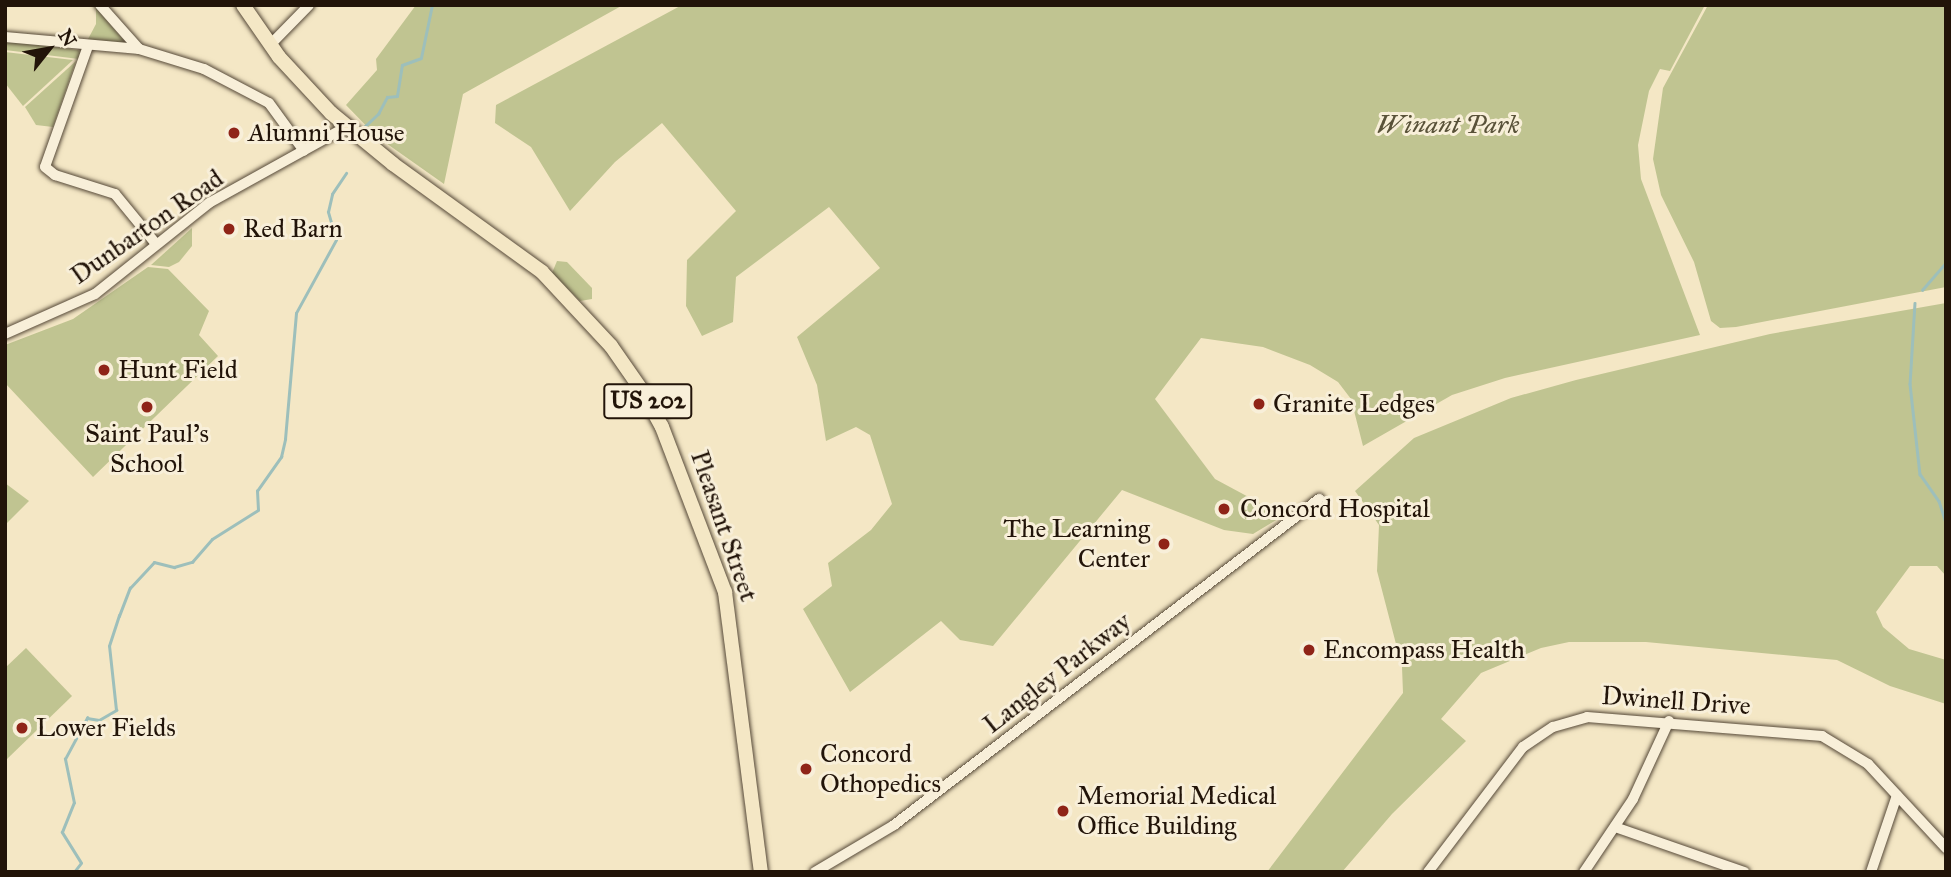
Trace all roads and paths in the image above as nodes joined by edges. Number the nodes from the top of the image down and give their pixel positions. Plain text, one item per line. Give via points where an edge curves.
1 (100, 5) edge
2 (243, 5) edge
3 (309, 5) edge
4 (5, 37) edge
5 (270, 45) junction
6 (88, 46) junction
7 (139, 49) junction
8 (346, 127) junction
9 (304, 151) junction
10 (156, 244) junction
11 (5, 334) edge
12 (1319, 499) dead end
13 (1669, 721) junction
14 (1897, 795) junction
15 (1615, 827) junction
16 (1946, 848) edge
17 (761, 872) edge
18 (815, 872) edge
19 (1428, 872) edge
20 (1584, 872) edge
21 (1744, 872) edge
22 (1871, 872) edge

1 - 7 street
2 - 5 main road, US 202
3 - 5 street
4 - 6 street
5 - 8 main road, US 202
6 - 7 street
6 - 10 street via 45,167 55,175 115,194
7 - 9 street via 187,62 257,96 283,116
8 - 9 street, Dunbarton Road
8 - 17 main road, Pleasant Street / US 202 via 550,279 611,346 653,409 726,592
9 - 10 street, Dunbarton Road via 209,203
10 - 11 street, Dunbarton Road via 95,294
12 - 18 street, Langley Parkway via 894,825
13 - 14 street, Dwinell Drive via 1822,736 1854,752
13 - 15 street
13 - 19 street, Dwinell Drive via 1587,717 1537,735
14 - 16 street, Dwinell Drive
14 - 22 street
15 - 20 street
15 - 21 street

